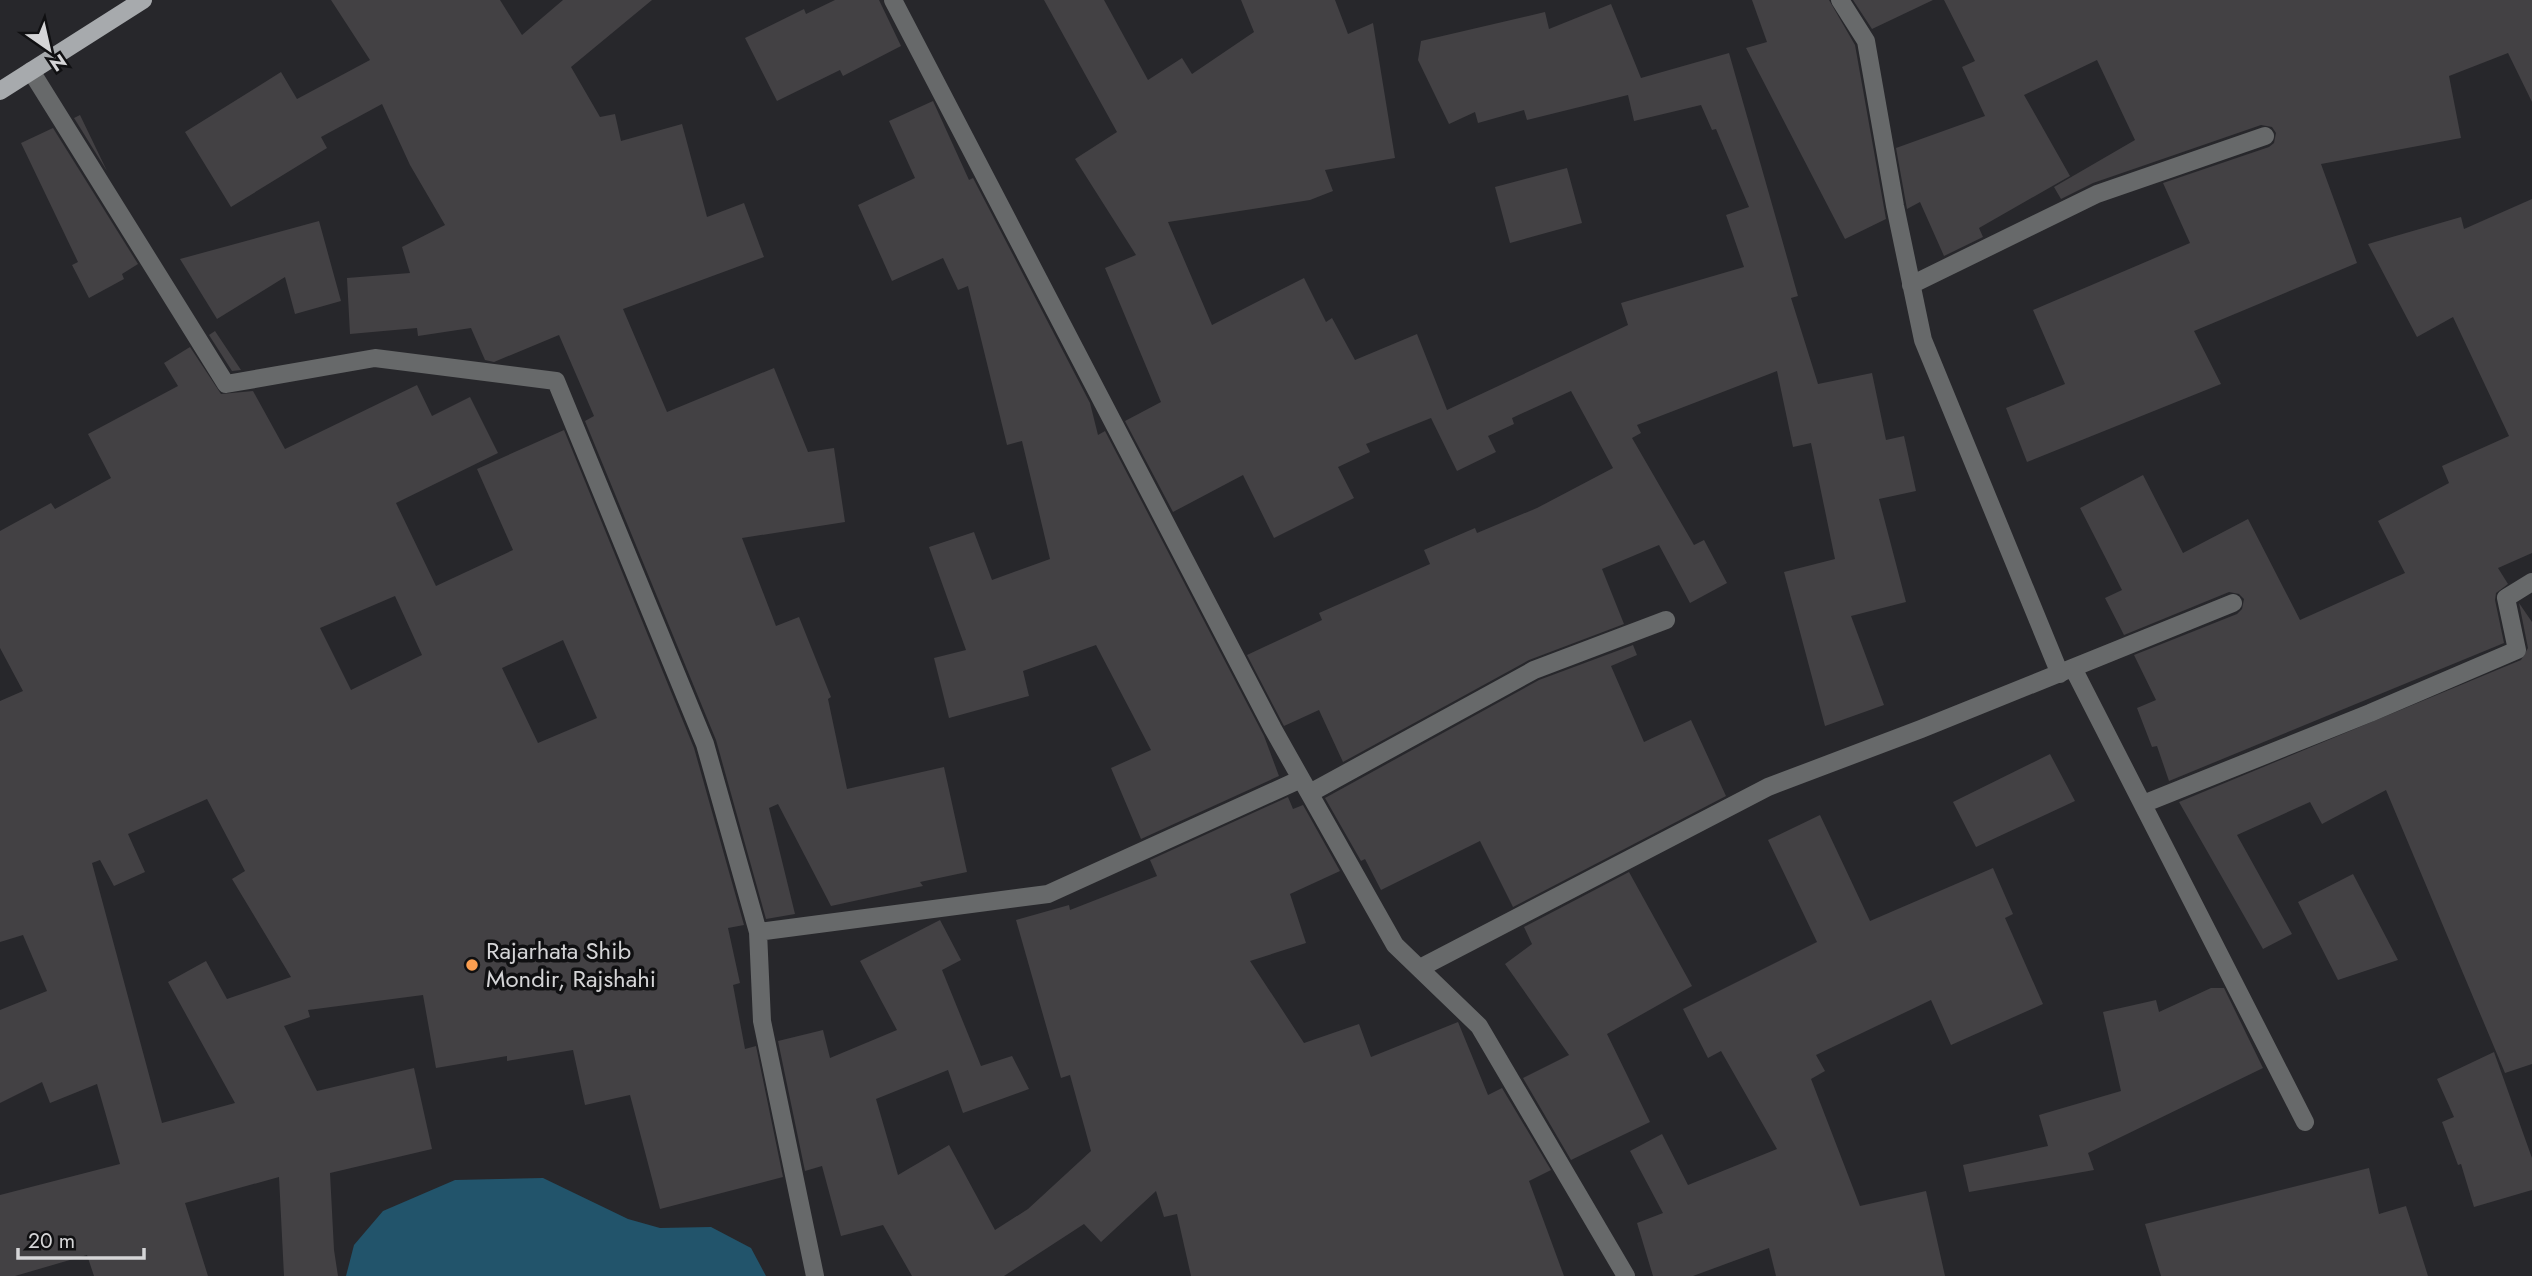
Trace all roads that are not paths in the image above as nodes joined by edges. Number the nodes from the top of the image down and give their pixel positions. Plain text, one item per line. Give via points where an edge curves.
1 (143, 0) edge
2 (893, 0) edge
3 (1840, 0) edge
4 (31, 71) junction
5 (0, 91) edge
6 (2265, 136) dead end
7 (1912, 285) junction
8 (2532, 582) edge
9 (2232, 603) dead end
10 (1666, 620) dead end
11 (2066, 671) junction
12 (1306, 786) junction
13 (2143, 804) junction
14 (758, 932) junction
15 (1420, 968) junction
16 (2305, 1122) dead end
17 (816, 1276) edge
18 (1626, 1276) edge

1 - 4 main road
2 - 12 street
3 - 7 street via 1866,41
4 - 5 main road
4 - 14 street via 226,384 375,358 556,381 705,744
6 - 7 street via 2096,194
7 - 11 street via 1923,340
8 - 13 street via 2506,598 2517,650
9 - 11 street
10 - 12 street via 1534,670
11 - 13 street
11 - 15 street via 1768,787
12 - 14 street via 1048,894
12 - 15 street via 1395,945
13 - 16 street
14 - 17 street via 762,1021
15 - 18 street via 1479,1026

